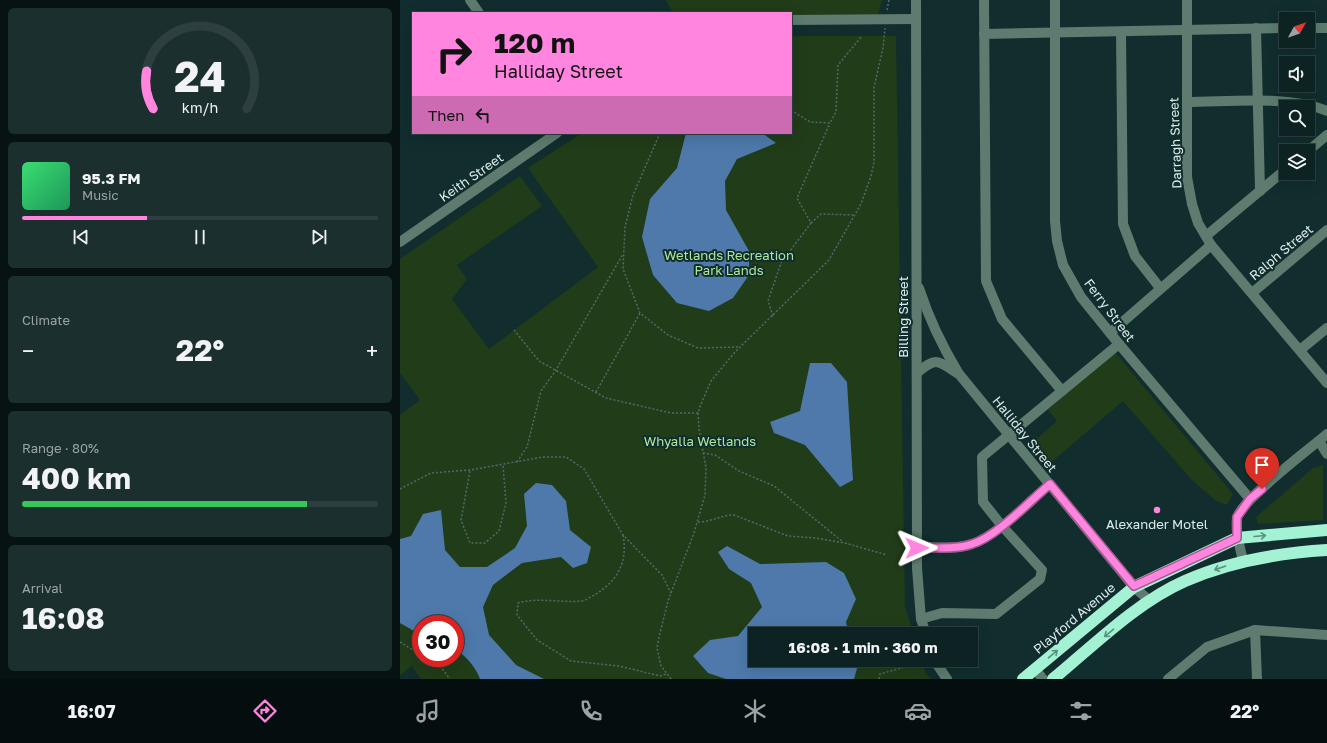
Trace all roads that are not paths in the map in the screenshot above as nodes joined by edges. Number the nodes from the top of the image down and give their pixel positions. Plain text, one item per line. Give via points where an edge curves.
1 (470, 0) edge
2 (916, 0) edge
3 (984, 0) edge
4 (1055, 0) edge
5 (1187, 0) edge
6 (478, 12) edge
7 (915, 19) junction
8 (792, 20) edge
9 (1256, 28) junction
10 (1279, 28) edge
11 (1315, 28) edge
12 (1327, 28) edge
13 (1188, 31) junction
14 (1055, 33) junction
15 (1121, 33) junction
16 (984, 34) junction
17 (1187, 102) junction
18 (1257, 102) junction
19 (1327, 111) edge
20 (556, 134) edge
21 (1327, 135) edge
22 (1315, 145) edge
23 (1279, 175) edge
24 (1260, 191) junction
25 (1327, 230) edge
26 (1208, 240) junction
27 (400, 242) edge
28 (916, 278) junction
29 (1160, 288) junction
30 (1252, 293) junction
31 (1327, 328) edge
32 (1110, 333) junction
33 (1119, 344) junction
34 (1300, 350) junction
35 (917, 373) junction
36 (959, 374) junction
37 (1327, 383) edge
38 (1062, 391) junction
39 (1009, 434) junction
40 (1327, 434) edge
41 (1319, 441) junction
42 (1327, 454) edge
43 (1050, 484) junction
44 (1250, 499) junction
45 (1002, 526) junction
46 (1327, 530) edge
47 (1237, 538) junction
48 (917, 548) junction
49 (1327, 550) edge
50 (1243, 561) junction
51 (1134, 586) junction
52 (1150, 601) junction
53 (921, 619) junction
54 (924, 627) edge
55 (1255, 630) junction
56 (1327, 634) edge
57 (939, 667) edge
58 (1035, 669) junction
59 (947, 679) edge
60 (1023, 679) edge
61 (1043, 679) edge
62 (1052, 679) edge
63 (1168, 679) edge
64 (1256, 679) edge

1 - 6 street
2 - 7 street, Billing Street
3 - 16 street
4 - 14 street, Ferry Street
5 - 13 street, Darragh Street
7 - 8 street
7 - 28 street, Billing Street
9 - 10 street
9 - 13 street
9 - 18 street
11 - 12 street
13 - 15 street
13 - 17 street, Darragh Street
14 - 15 street
14 - 16 street
14 - 32 street, Ferry Street via 1054,221 1057,241 1063,266 1081,297
15 - 29 street via 1123,224 1135,256
16 - 38 street via 986,281 1002,319
17 - 18 street
17 - 26 street, Darragh Street via 1187,177 1198,223
18 - 19 street via 1289,101
18 - 24 street
20 - 27 street, Keith Street
21 - 22 street
23 - 24 street
24 - 26 street
25 - 30 street, Ralph Street
26 - 29 street
26 - 30 street, Darragh Street
28 - 35 street, Billing Street
28 - 36 street, Halliday Street via 929,318
29 - 32 street
30 - 34 street, Darragh Street
31 - 34 street
32 - 33 street, Ferry Street
33 - 38 street
33 - 44 street, Ferry Street
34 - 37 street, Darragh Street
35 - 36 street, Halliday Street via 930,362 940,362
35 - 48 street, Billing Street
36 - 39 street, Halliday Street
38 - 39 street
39 - 43 street, Halliday Street
39 - 45 street via 982,457 983,502
40 - 41 street
41 - 42 street
41 - 44 street
43 - 45 street
43 - 51 street, Halliday Street
44 - 47 street via 1237,517
45 - 48 street via 973,544
45 - 53 street via 1042,570 1040,580 996,614 942,613
47 -> 46 highway, Playford Avenue
47 - 50 street
47 - 51 highway, Playford Avenue
48 - 53 street, Billing Street
49 - 50 highway via 1294,552
50 -> 52 highway via 1184,581
51 - 52 street, Halliday Street
58 -> 51 highway, Playford Avenue
52 -> 62 highway
53 - 54 street, Billing Street
55 - 56 street
55 - 63 street via 1207,647
55 - 64 street
57 - 59 street
58 - 60 highway, Playford Avenue
58 - 61 street

